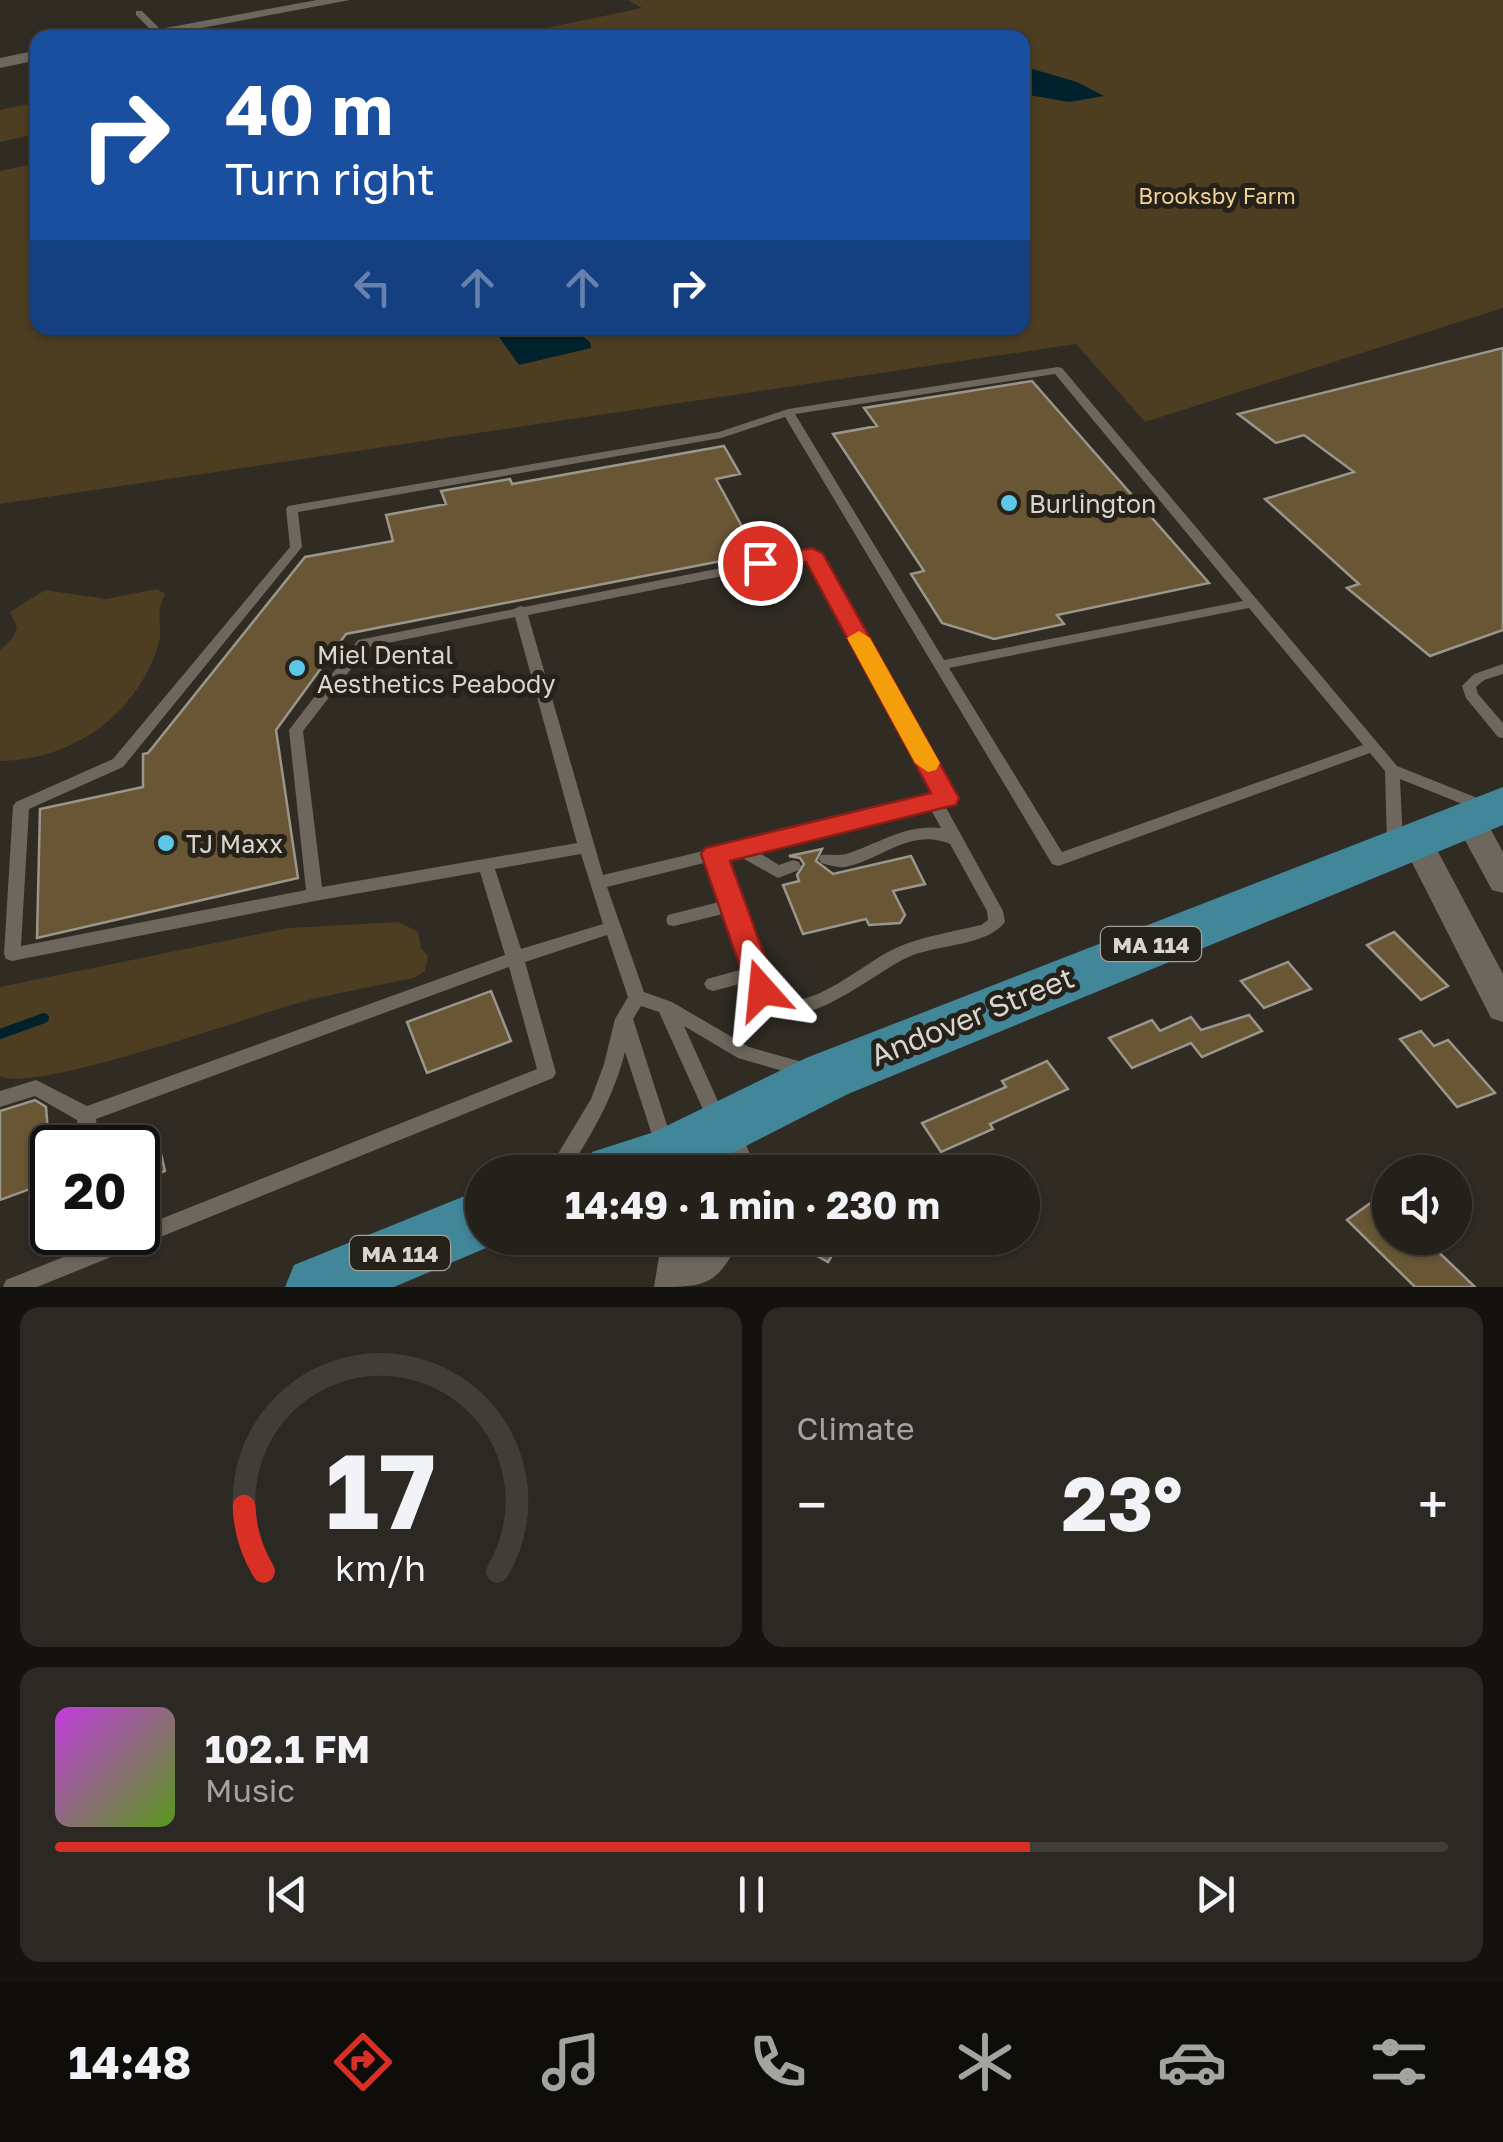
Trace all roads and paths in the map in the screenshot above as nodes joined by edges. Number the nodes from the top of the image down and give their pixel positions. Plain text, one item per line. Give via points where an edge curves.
1 (343, 0) edge
2 (140, 12) dead end
3 (155, 29) junction
4 (151, 30) edge
5 (30, 56) edge
6 (0, 62) edge
7 (788, 412) junction
8 (1253, 603) junction
9 (520, 610) junction
10 (940, 665) junction
11 (1503, 668) edge
12 (1502, 731) edge
13 (1372, 747) junction
14 (1392, 770) junction
15 (934, 801) junction
16 (1488, 811) edge
17 (956, 840) junction
18 (1405, 843) junction
19 (586, 848) junction
20 (740, 848) junction
21 (714, 854) junction
22 (833, 863) dead end
23 (486, 865) junction
24 (789, 871) dead end
25 (1503, 881) edge
26 (597, 883) junction
27 (315, 895) junction
28 (733, 905) junction
29 (674, 920) dead end
30 (612, 927) junction
31 (515, 958) junction
32 (758, 972) junction
33 (712, 984) dead end
34 (637, 997) junction
35 (666, 1007) junction
36 (1503, 1008) edge
37 (624, 1019) junction
38 (828, 1076) junction
39 (0, 1099) edge
40 (86, 1115) junction
41 (87, 1125) edge
42 (730, 1151) edge
43 (568, 1155) edge
44 (648, 1155) edge
45 (160, 1220) edge
46 (465, 1225) edge
47 (77, 1255) edge
48 (678, 1255) edge
49 (710, 1255) edge
50 (672, 1286) edge
51 (14, 1287) edge
52 (318, 1287) edge

1 - 3 street
2 - 3 lane
3 - 4 street
5 - 6 street
7 - 8 lane via 1058,370
7 - 10 lane
7 - 27 lane via 721,435 292,509 296,548 118,763 22,806 12,954
8 - 10 lane
8 - 13 lane
9 - 15 lane via 812,554 947,798
9 - 19 lane
9 - 27 lane via 363,643 296,730
10 - 13 lane via 1058,860
11 - 12 lane via 1469,686
13 - 14 lane
14 - 16 lane
14 - 18 lane
15 - 17 lane
15 - 20 lane
16 - 18 highway, Andover Street / MA 114
16 - 25 street
17 - 22 lane via 924,833
17 - 32 lane via 996,911 994,926 894,956 798,1007 766,996
18 - 36 street
18 - 38 highway, Andover Street / MA 114
19 - 23 lane
19 - 26 lane
20 - 21 lane
20 - 24 lane
21 - 26 lane
21 - 28 lane
23 - 27 lane
23 - 31 lane
26 - 30 lane
28 - 29 lane
28 - 32 lane
30 - 31 lane
30 - 34 lane
31 - 40 lane
31 - 45 lane via 547,1073
32 - 33 lane
34 - 35 lane
34 - 37 lane
35 - 38 lane via 744,1053
35 - 42 lane
37 - 43 lane via 592,1122
37 - 44 lane
38 - 42 highway, Andover Street / MA 114
39 - 40 lane via 36,1088
40 - 41 lane
46 - 52 highway, MA 114
47 - 51 lane
48 - 50 street
49 - 50 street

